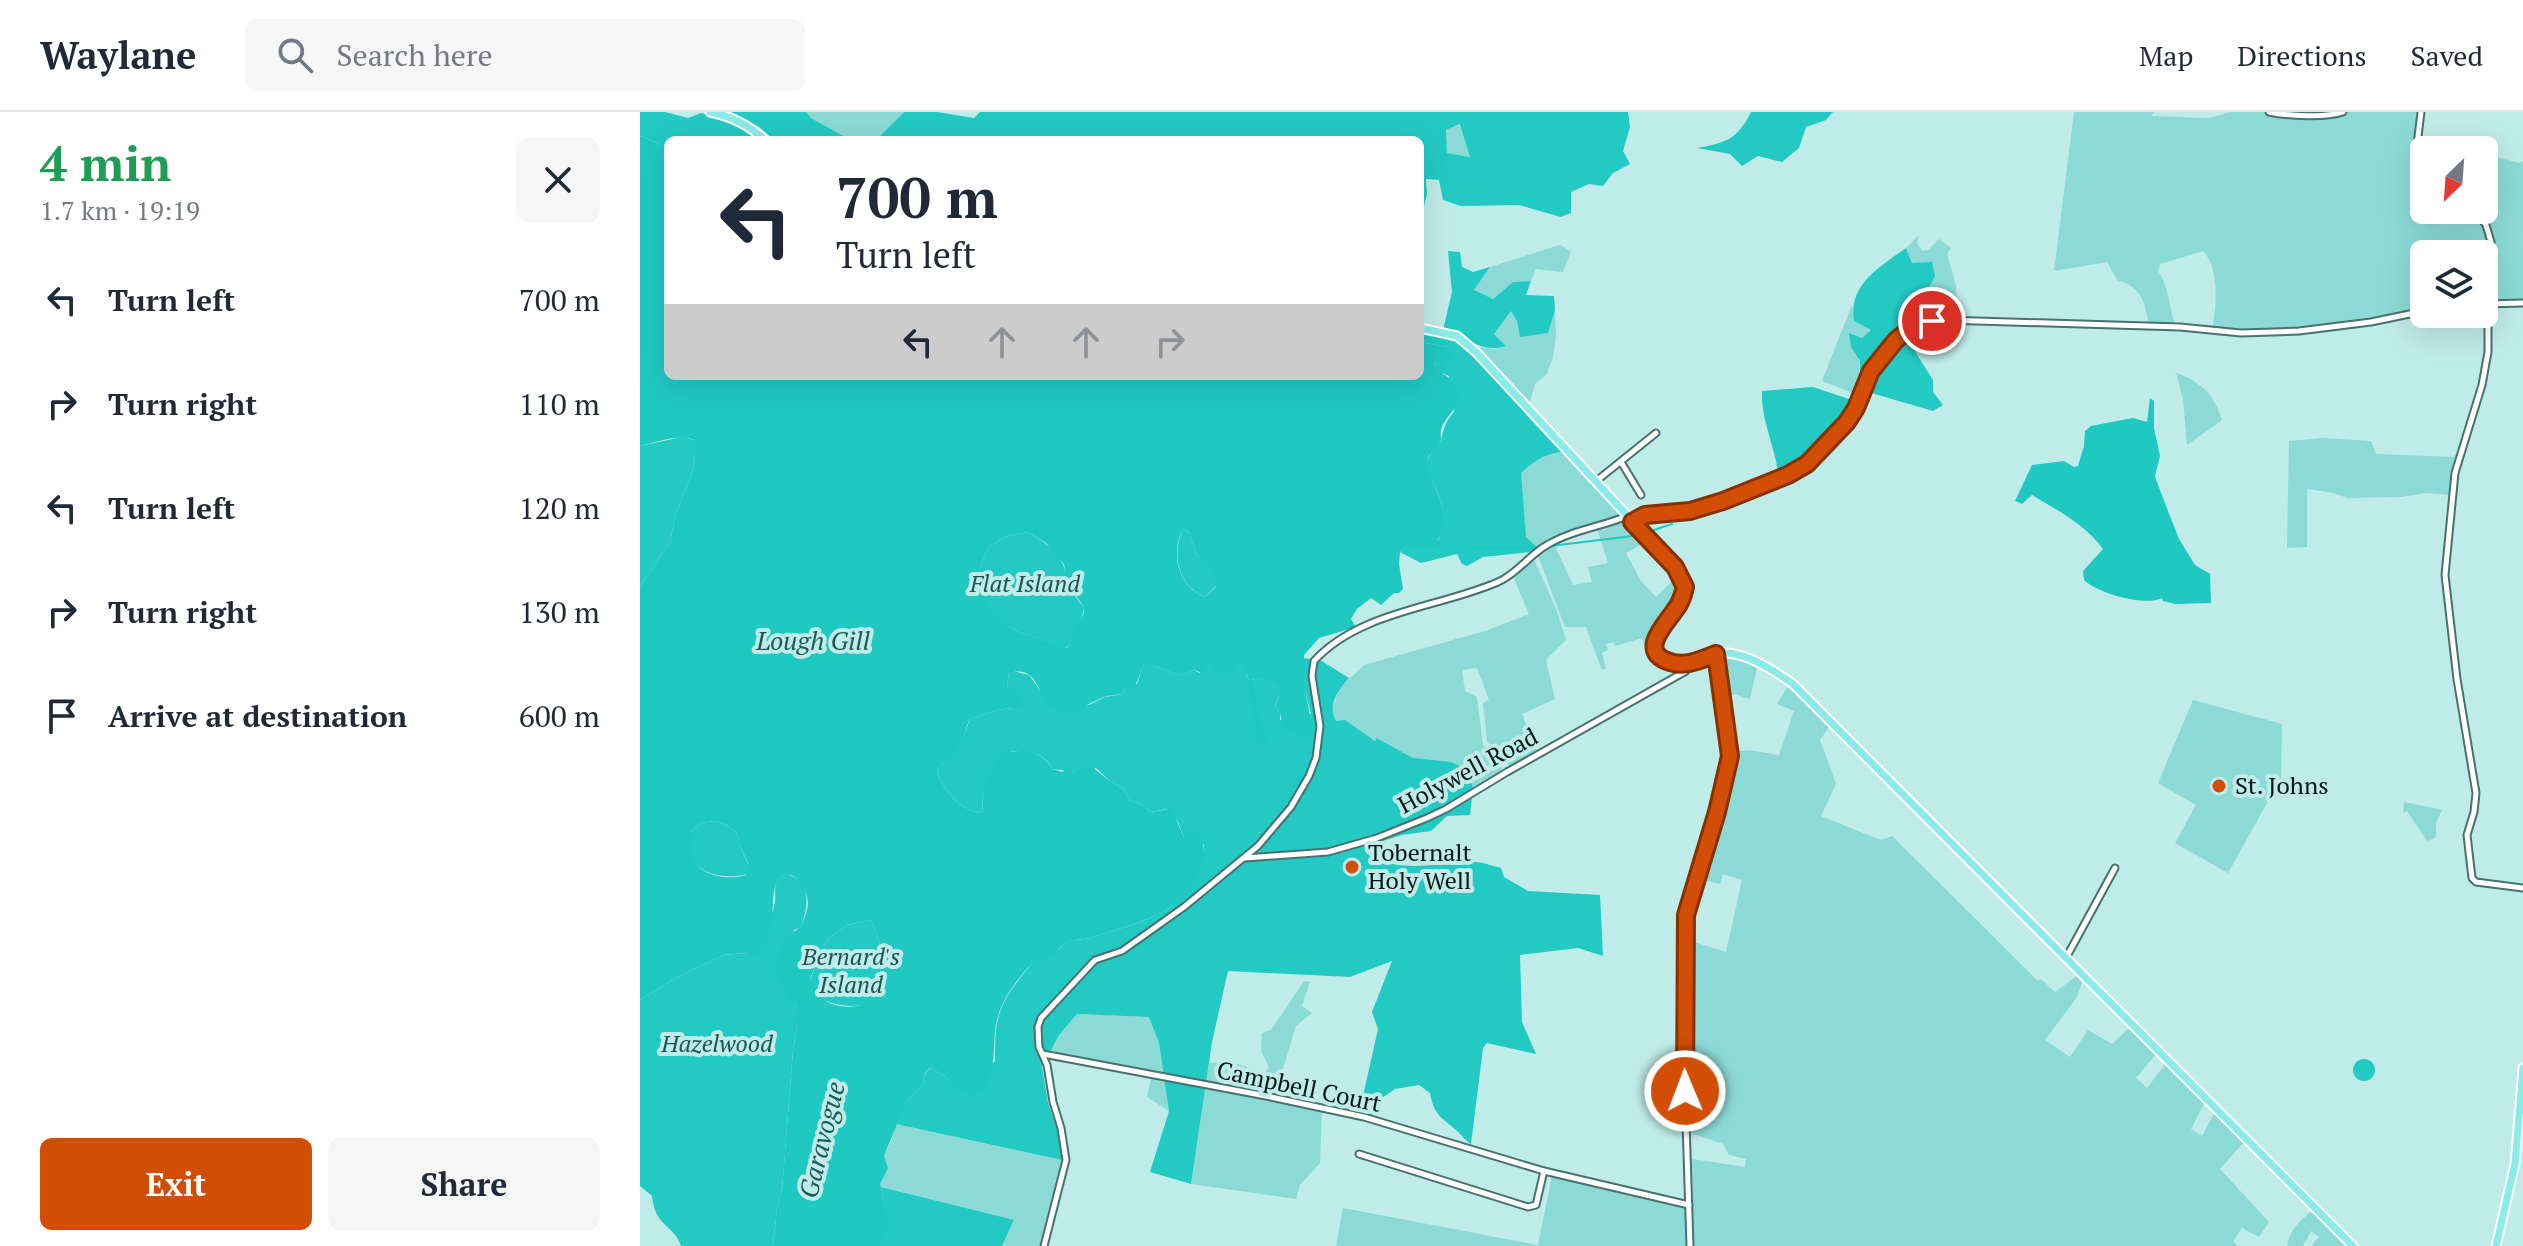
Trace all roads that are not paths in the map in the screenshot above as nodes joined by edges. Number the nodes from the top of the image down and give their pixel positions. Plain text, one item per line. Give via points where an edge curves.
1 (710, 112) edge
2 (2269, 112) edge
3 (2343, 112) edge
4 (2421, 112) edge
5 (761, 136) edge
6 (2418, 136) edge
7 (2523, 303) edge
8 (2498, 304) edge
9 (2410, 314) edge
10 (2487, 328) edge
11 (1424, 329) edge
12 (1656, 433) dead end
13 (1621, 462) junction
14 (1595, 482) junction
15 (1641, 495) dead end
16 (1630, 519) junction
17 (1716, 654) junction
18 (1690, 663) junction
19 (1244, 858) junction
20 (2115, 868) dead end
21 (2523, 888) edge
22 (2066, 958) junction
23 (1042, 1054) junction
24 (2523, 1068) edge
25 (1359, 1154) dead end
26 (1544, 1171) junction
27 (1689, 1205) junction
28 (1044, 1246) edge
29 (1690, 1246) edge
30 (2353, 1246) edge
31 (2496, 1246) edge

1 - 5 main road
2 - 3 street
4 - 6 street
7 - 8 street
9 - 16 street via 2299,331 2241,333 1944,320 1915,325 1878,361 1847,422 1814,459 1723,501
10 - 21 street via 2488,358 2453,484 2446,597 2476,793 2467,835 2472,878
11 - 14 main road via 1466,343
12 - 13 street
13 - 14 street
13 - 15 street
14 - 16 main road
16 - 18 main road via 1675,567 1685,587 1657,636 1655,651 1668,662
16 - 19 street via 1568,535 1546,545 1502,580 1366,625 1319,656 1312,669 1320,726 1316,758 1291,807
17 - 18 main road
17 - 22 main road via 1746,658 1793,684
17 - 27 street via 1730,756 1686,915
18 - 19 street, Holywell Road via 1686,671 1435,815 1349,848
19 - 23 street via 1155,929 1083,970 1041,1018 1037,1037
20 - 22 street
22 - 30 main road
23 - 26 street, Campbell Court via 1364,1117
23 - 28 street via 1066,1160
24 - 31 main road via 2514,1172
25 - 26 street via 1528,1207 1536,1205
26 - 27 street, Campbell Court
27 - 29 street

